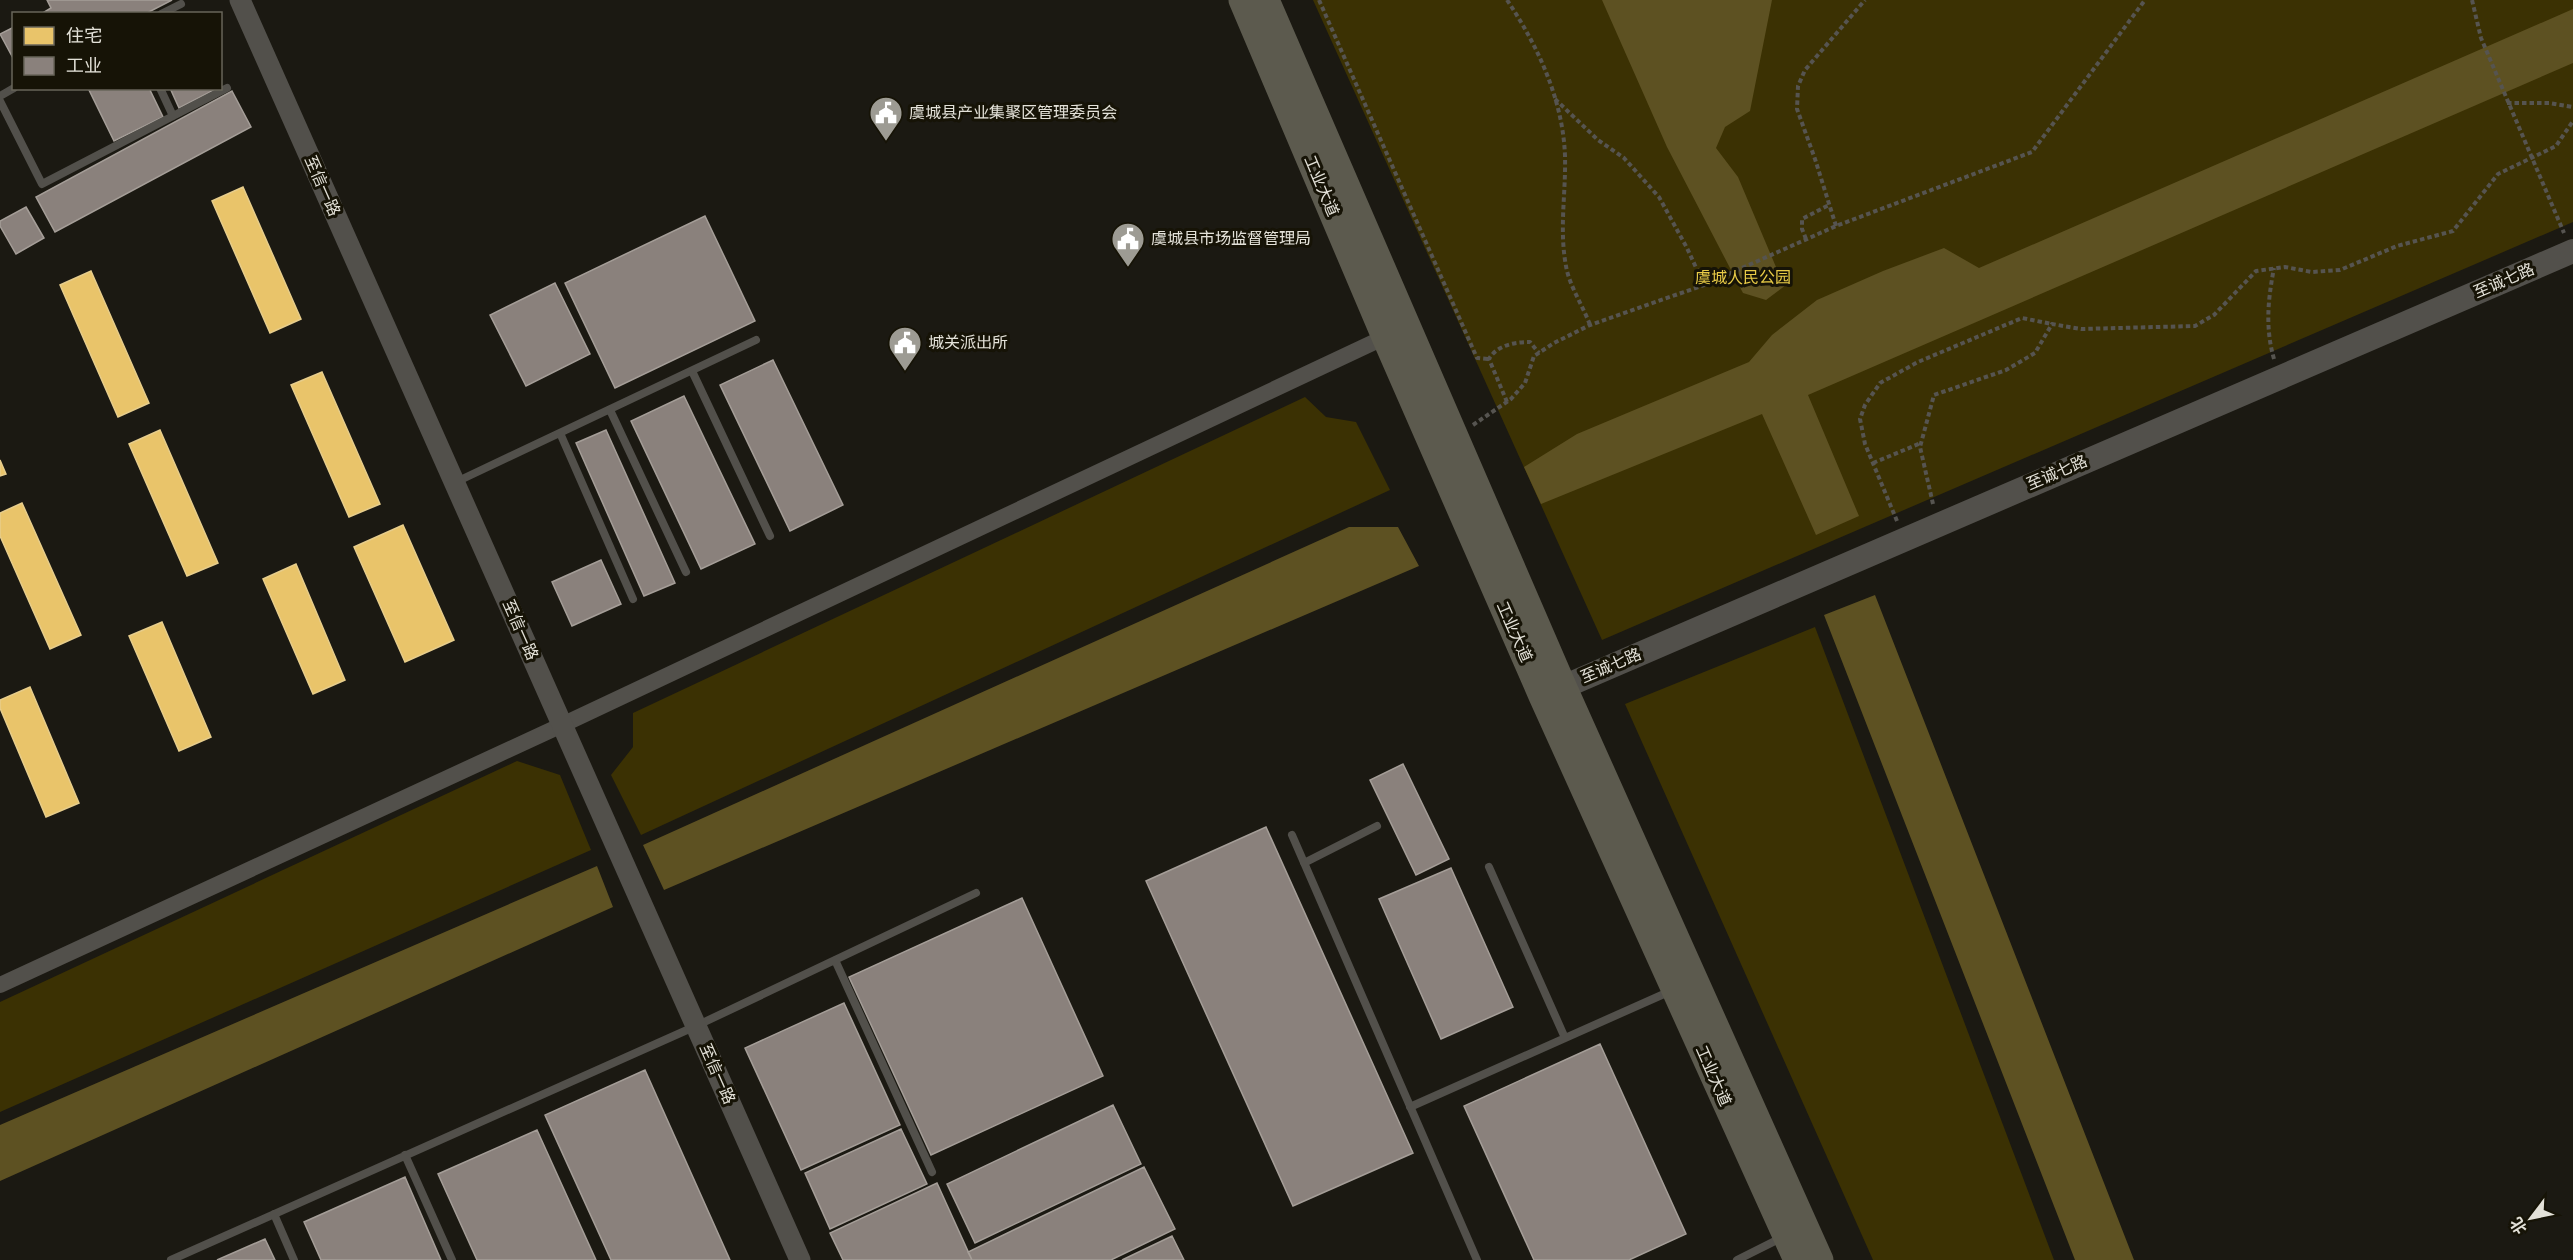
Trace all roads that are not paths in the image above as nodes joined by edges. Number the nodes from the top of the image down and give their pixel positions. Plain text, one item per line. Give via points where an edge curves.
1 (240, 0) edge
2 (1242, 0) edge
3 (1266, 0) edge
4 (181, 4) dead end
5 (165, 12) edge
6 (227, 88) dead end
7 (161, 90) edge
8 (0, 101) edge
9 (173, 116) junction
10 (2572, 251) edge
11 (1385, 337) junction
12 (756, 340) dead end
13 (692, 371) junction
14 (610, 410) junction
15 (560, 433) junction
16 (454, 483) junction
17 (770, 536) dead end
18 (686, 572) dead end
19 (633, 599) dead end
20 (1553, 691) junction
21 (562, 725) junction
22 (1377, 826) dead end
23 (1292, 835) dead end
24 (1304, 863) junction
25 (1489, 867) dead end
26 (976, 893) dead end
27 (835, 960) junction
28 (1684, 984) junction
29 (0, 985) edge
30 (696, 1026) junction
31 (1565, 1038) junction
32 (1410, 1107) junction
33 (405, 1155) junction
34 (932, 1172) dead end
35 (274, 1214) junction
36 (1796, 1241) edge
37 (171, 1260) edge
38 (294, 1260) edge
39 (452, 1260) edge
40 (800, 1260) edge
41 (1477, 1260) edge
42 (1737, 1260) edge
43 (1820, 1260) edge

1 - 16 street, 至信一路
2 - 11 main road, 工业大道
3 - 20 main road via 1455,436
4 - 5 lane
6 - 9 lane
7 - 9 lane
8 - 9 lane via 42,184
10 - 20 main road, 至诚七路
11 - 20 main road, 工业大道
11 - 21 street
12 - 13 lane
13 - 14 lane
13 - 17 lane
14 - 15 lane
14 - 18 lane
15 - 16 lane
15 - 19 lane
16 - 21 street, 至信一路
20 - 28 main road, 工业大道
21 - 29 street
21 - 30 street, 至信一路
22 - 24 lane
23 - 24 lane
24 - 32 lane
25 - 31 lane
26 - 27 lane
27 - 30 lane
27 - 34 lane
28 - 31 lane
28 - 36 main road, 工业大道
30 - 33 lane
30 - 40 street, 至信一路
31 - 32 lane
32 - 41 lane
33 - 35 lane
33 - 39 lane
35 - 37 lane
35 - 38 lane
36 - 42 lane
36 - 43 main road, 工业大道

